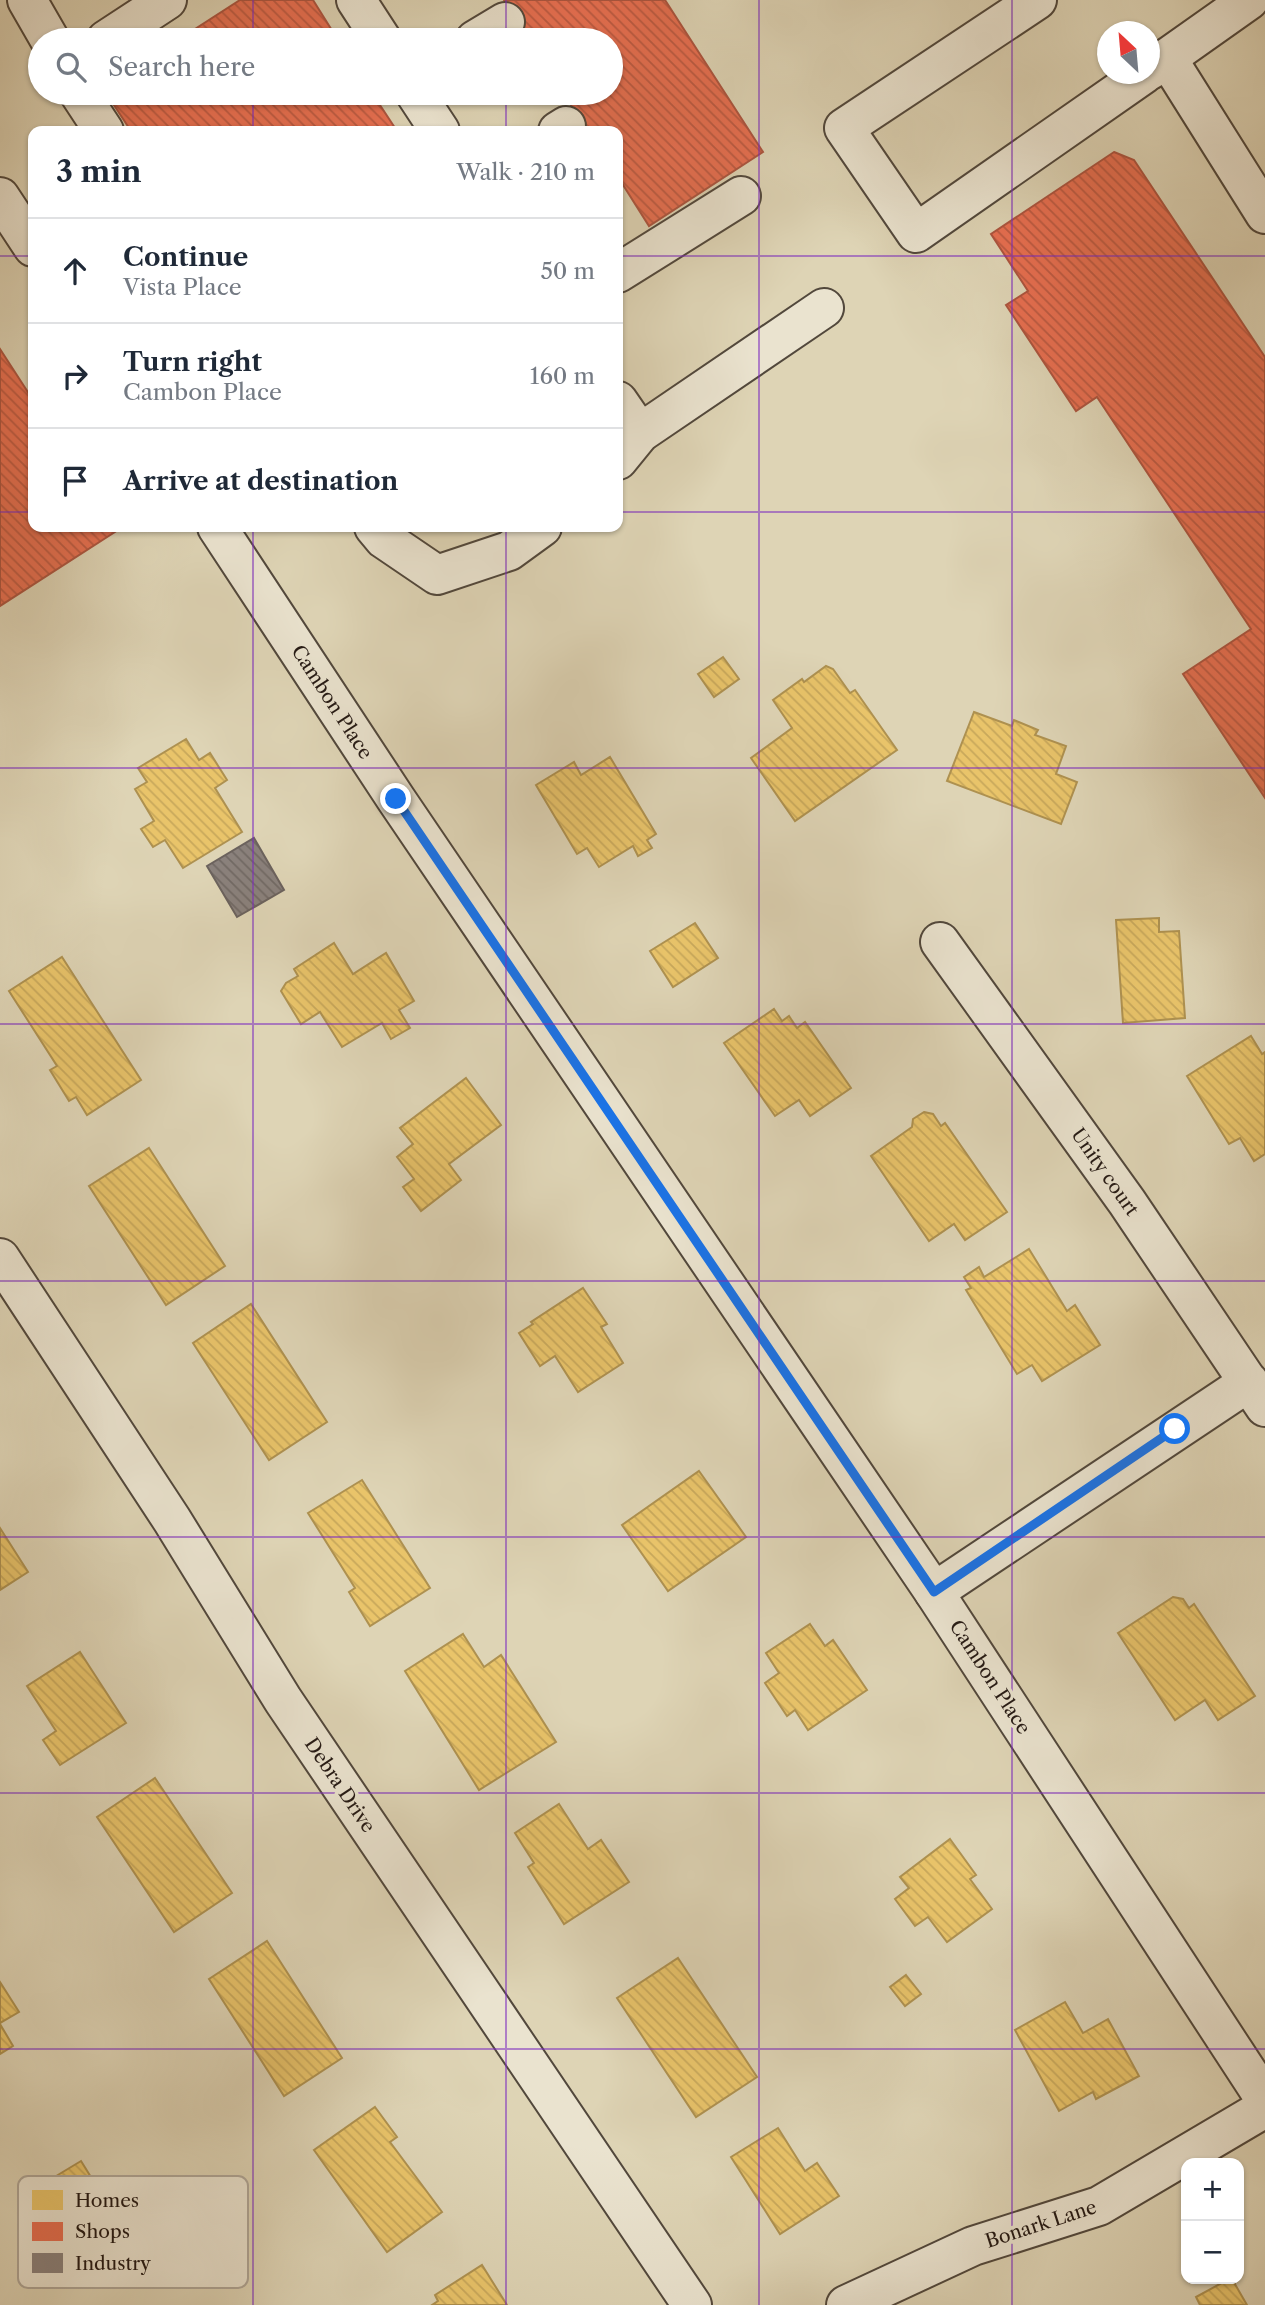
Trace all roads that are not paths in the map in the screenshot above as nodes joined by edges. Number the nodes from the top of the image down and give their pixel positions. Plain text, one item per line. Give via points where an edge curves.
1 (27, 0) edge
2 (167, 0) edge
3 (356, 0) edge
4 (1037, 0) edge
5 (1249, 0) edge
6 (43, 28) edge
7 (124, 28) edge
8 (374, 28) edge
9 (1160, 62) edge
10 (1160, 76) edge
11 (1129, 84) edge
12 (87, 105) edge
13 (423, 105) edge
14 (101, 126) edge
15 (437, 126) edge
16 (741, 196) dead end
17 (0, 197) edge
18 (1265, 214) edge
19 (28, 239) edge
20 (623, 270) edge
21 (824, 308) dead end
22 (623, 421) edge
23 (629, 446) edge
24 (220, 532) edge
25 (378, 532) edge
26 (525, 532) edge
27 (501, 539) edge
28 (940, 942) dead end
29 (0, 1258) edge
30 (1257, 1394) edge
31 (934, 1592) junction
32 (1265, 2099) edge
33 (1265, 2108) edge
34 (692, 2305) edge
35 (846, 2305) edge

1 - 6 street
2 - 7 street
3 - 8 street
4 - 11 street via 845,128 916,233
5 - 9 street
10 - 18 street
12 - 14 street
13 - 15 street
16 - 20 street
17 - 19 street
21 - 23 street
22 - 23 street
24 - 31 street, Cambon Place
25 - 27 street via 437,575
26 - 27 street
28 - 30 street, Unity court via 1127,1202
29 - 34 street, Debra Drive via 172,1520 283,1700
30 - 31 street
31 - 32 street, Cambon Place
33 - 35 street, Bonark Lane via 1099,2206 972,2246

